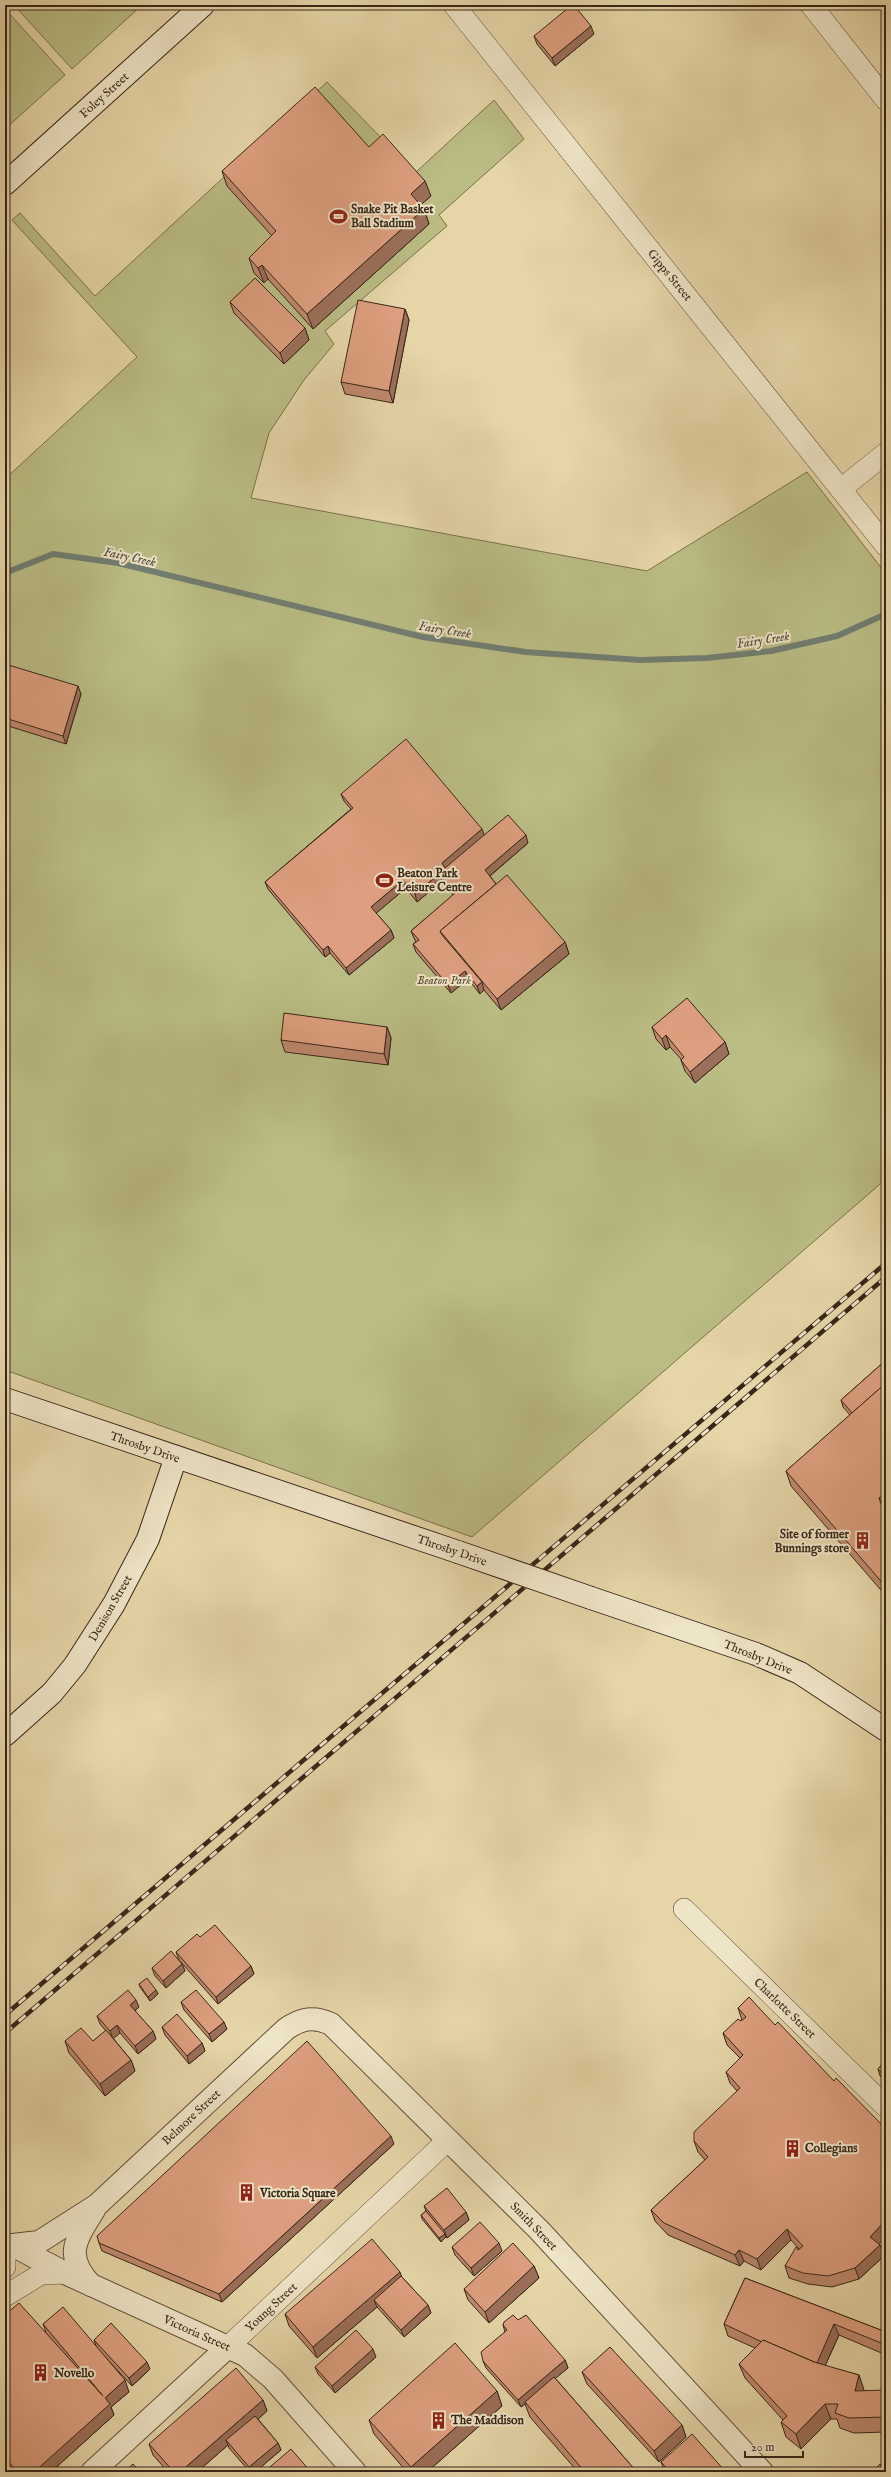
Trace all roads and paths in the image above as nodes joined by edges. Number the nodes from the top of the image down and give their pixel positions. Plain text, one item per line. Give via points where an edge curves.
1 (203, 5) edge
2 (454, 5) edge
3 (811, 5) edge
4 (886, 100) edge
5 (5, 184) edge
6 (886, 453) edge
7 (841, 489) junction
8 (886, 546) edge
9 (5, 1399) edge
10 (176, 1457) junction
11 (886, 1730) edge
12 (5, 1735) edge
13 (684, 1909) dead end
14 (286, 2029) joint
15 (886, 2106) edge
16 (448, 2140) junction
17 (97, 2205) junction
18 (8, 2245) edge
19 (5, 2267) edge
20 (65, 2273) junction
21 (90, 2284) junction
22 (5, 2296) edge
23 (229, 2346) junction
24 (92, 2472) edge
25 (355, 2472) edge
26 (762, 2472) edge

1 - 5 street, Foley Street
2 - 7 street, Gipps Street
3 - 4 street
6 - 7 street
7 - 8 street, Gipps Street
9 - 10 street, Throsby Drive
10 - 11 street, Throsby Drive, bridge via 756,1654 800,1673
10 - 12 street, Denison Street via 148,1538 114,1604 52,1693
13 - 15 street, Charlotte Street
14 - 16 street, Smith Street via 297,2021 309,2018 331,2024
14 - 17 street, Belmore Street
16 - 23 street, Young Street
16 - 26 street, Smith Street via 539,2230
17 - 18 street, Belmore Street via 39,2242
17 - 21 street, Belmore Street via 80,2231 74,2254 76,2266
18 - 19 street
18 - 20 street, Victoria Street
20 - 21 street, Victoria Street
20 - 22 street via 41,2274
21 - 23 street, Victoria Street
23 - 24 street, Young Street
23 - 25 street, Victoria Street via 254,2362 273,2379

